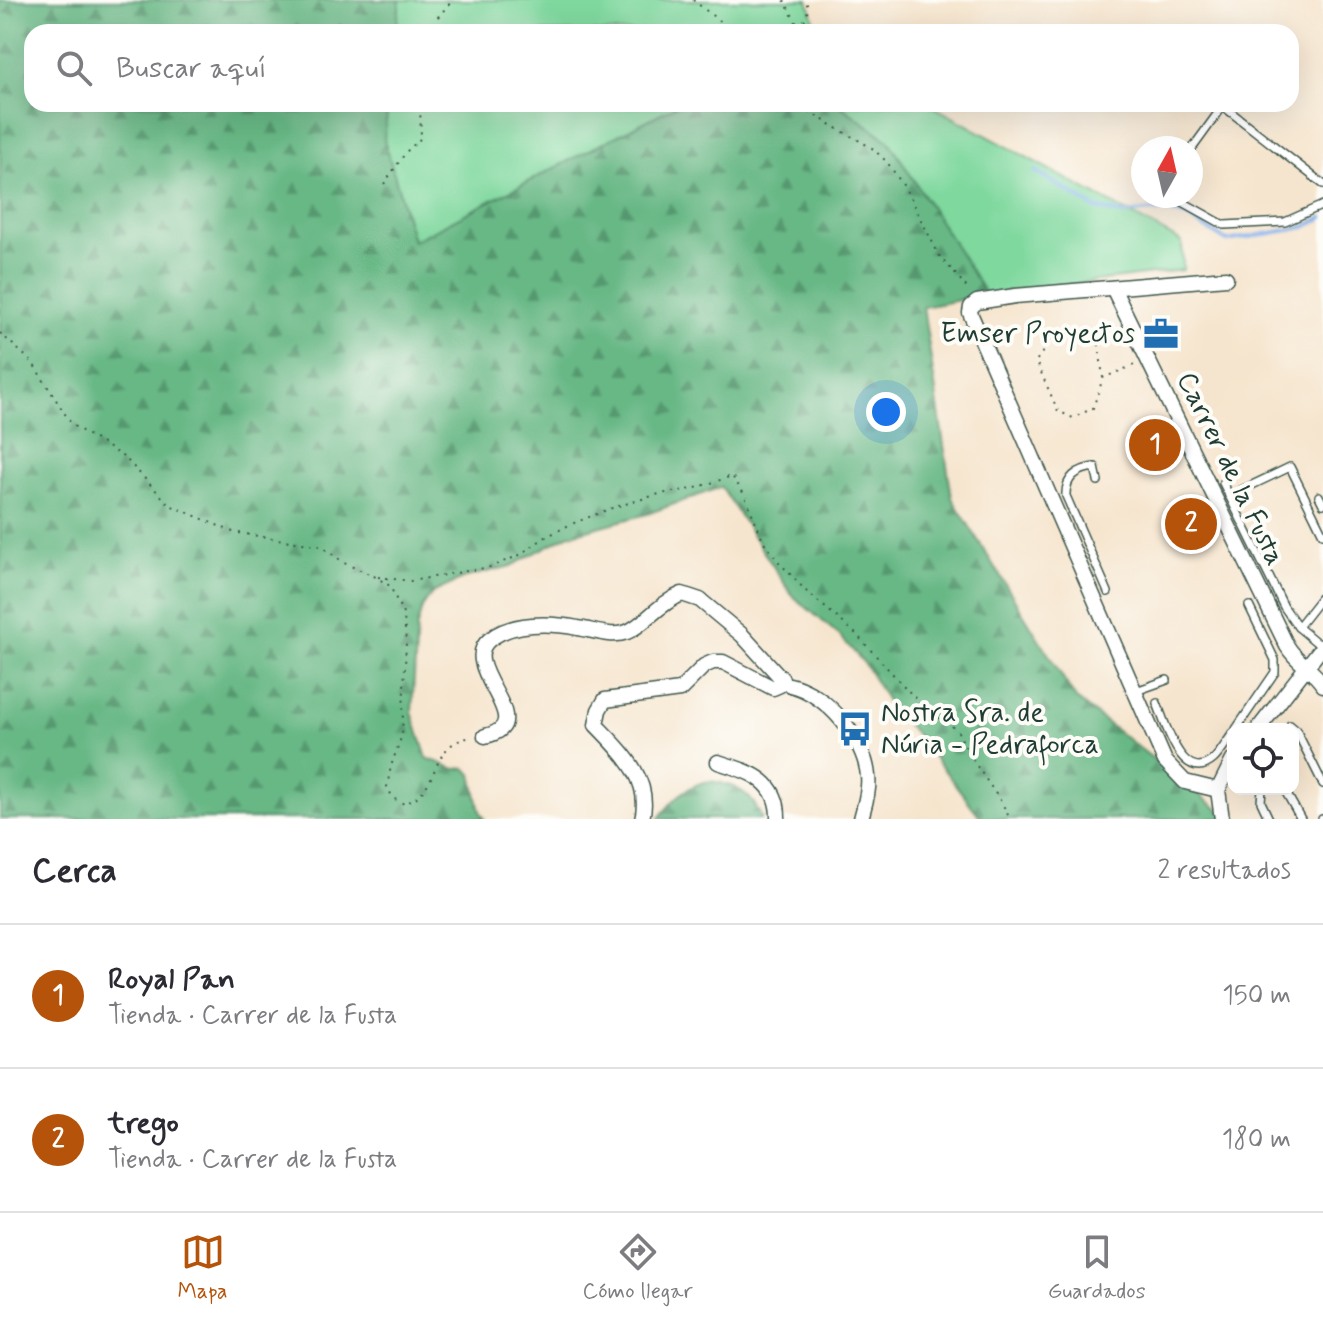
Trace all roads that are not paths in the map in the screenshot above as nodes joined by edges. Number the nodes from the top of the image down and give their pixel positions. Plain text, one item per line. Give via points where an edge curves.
1 (1219, 112) edge
2 (1231, 112) edge
3 (1201, 136) edge
4 (1323, 184) edge
5 (1323, 205) edge
6 (1194, 208) edge
7 (1226, 278) dead end
8 (1113, 288) junction
9 (1098, 481) dead end
10 (1223, 483) dead end
11 (1229, 496) junction
12 (1319, 496) dead end
13 (1323, 504) edge
14 (1323, 534) edge
15 (1075, 536) junction
16 (1108, 592) dead end
17 (1323, 595) edge
18 (1249, 606) dead end
19 (1298, 627) junction
20 (1322, 647) edge
21 (1307, 668) junction
22 (1167, 680) dead end
23 (784, 683) junction
24 (1323, 685) edge
25 (1134, 692) junction
26 (1157, 703) dead end
27 (1243, 720) junction
28 (1241, 723) edge
29 (1248, 723) edge
30 (1263, 723) edge
31 (485, 736) road end
32 (1299, 736) edge
33 (1227, 741) edge
34 (718, 762) dead end
35 (1227, 772) edge
36 (1323, 784) edge
37 (1218, 790) junction
38 (1262, 795) edge
39 (1287, 795) edge
40 (642, 819) edge
41 (778, 819) edge
42 (861, 819) edge
43 (1222, 819) edge
44 (1269, 819) edge
45 (1301, 819) edge

1 - 3 lane
2 - 4 lane
5 - 6 lane via 1285,222 1224,225
7 - 8 street
8 - 15 street via 977,302 970,313
8 - 21 street, Carrer de la Fusta via 1287,646 1296,662
9 - 15 lane via 1095,467 1085,468 1066,485
10 - 11 lane
11 - 14 lane via 1290,467
11 - 19 lane
12 - 13 lane
15 - 16 lane
15 - 25 street
17 - 19 lane
18 - 27 lane via 1275,660 1275,672
19 - 20 lane
20 - 21 street
21 - 24 street, Carrer de la Fusta
21 - 30 street
22 - 25 lane
23 - 31 street via 742,635 700,600 682,594 626,632 523,626 486,642 483,669 505,716 502,728
23 - 40 street via 773,688 713,662 680,690 605,700 596,725 639,777 645,803
23 - 42 street via 827,703 852,737 868,775
25 - 37 street via 1171,770 1185,782
26 - 33 lane via 1184,761 1205,763
27 - 28 lane
27 - 29 lane
32 - 36 lane
34 - 41 street via 755,774 768,786
35 - 37 street
37 - 43 street
38 - 44 lane
39 - 45 lane

